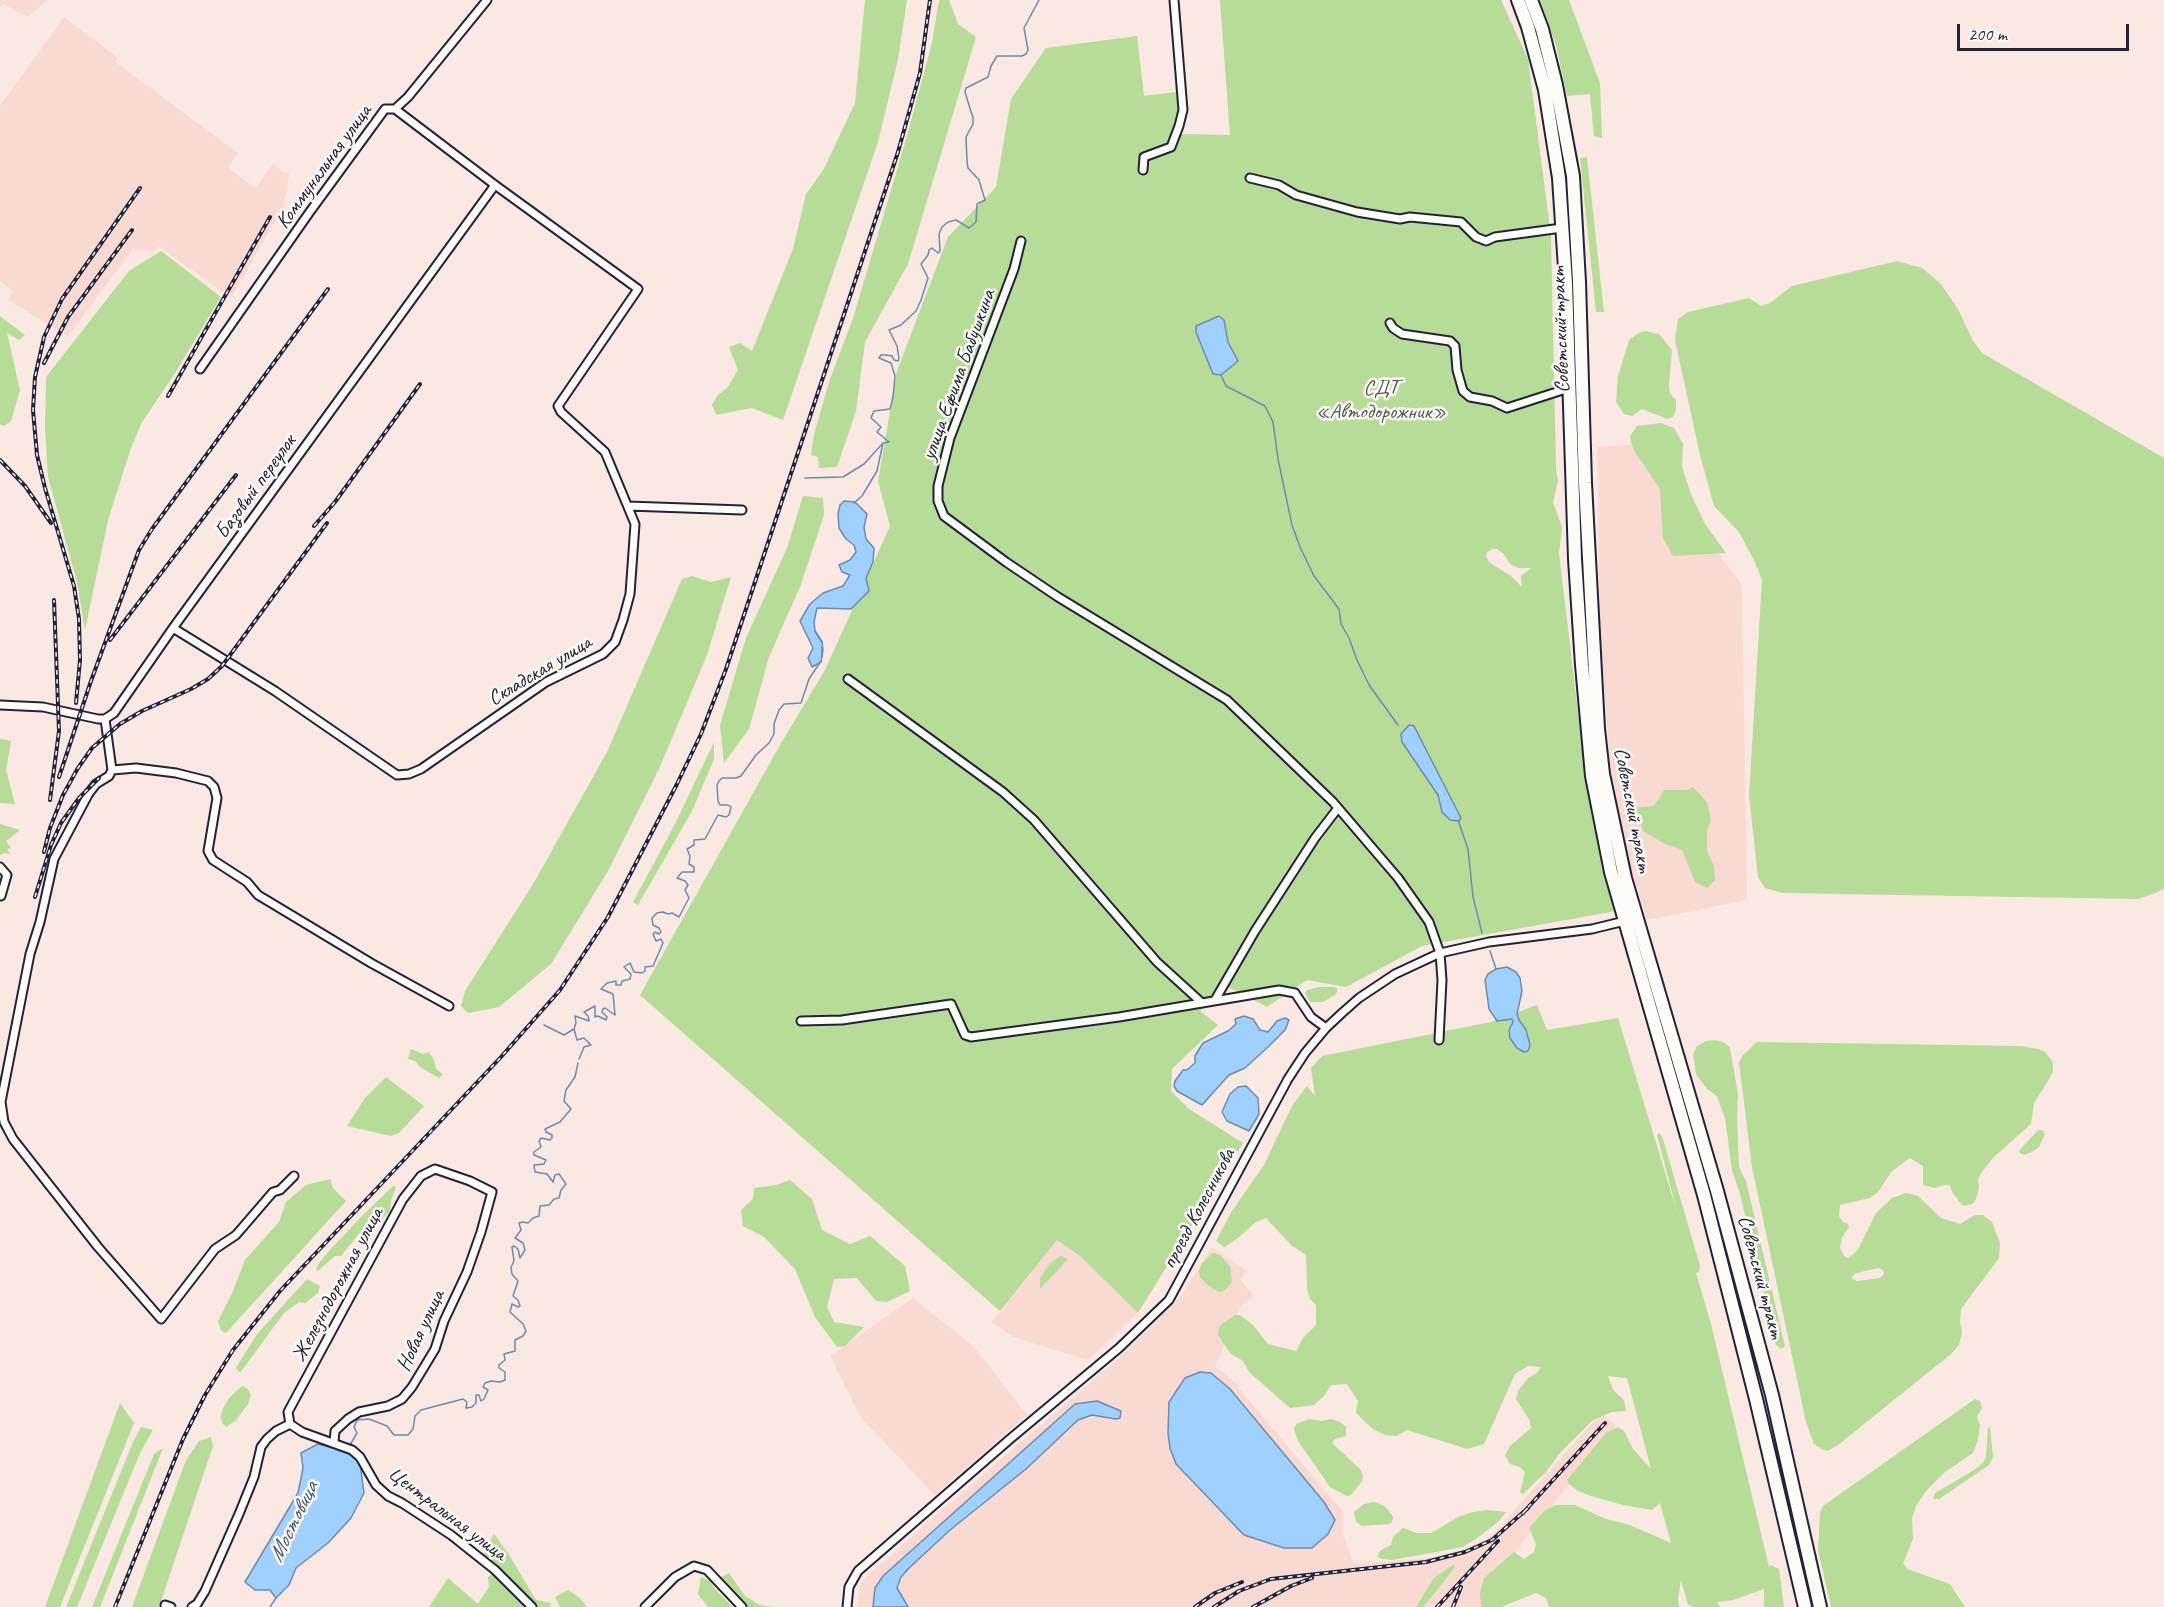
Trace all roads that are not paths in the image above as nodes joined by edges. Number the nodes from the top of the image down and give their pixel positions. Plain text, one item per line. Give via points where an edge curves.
1 (488, 0) edge
2 (1174, 0) edge
3 (1518, 0) edge
4 (1531, 0) edge
5 (395, 110) junction
6 (1143, 170) dead end
7 (1251, 178) dead end
8 (495, 185) junction
9 (1562, 228) junction
10 (1021, 241) dead end
11 (1390, 323) dead end
12 (200, 369) dead end
13 (1569, 388) junction
14 (628, 506) junction
15 (742, 510) dead end
16 (173, 628) junction
17 (848, 679) dead end
18 (0, 705) edge
19 (105, 719) junction
20 (112, 770) junction
21 (1338, 808) junction
22 (0, 867) edge
23 (2, 896) edge
24 (1631, 920) junction
25 (1440, 953) junction
26 (1215, 1000) junction
27 (1202, 1003) junction
28 (449, 1006) dead end
29 (801, 1021) dead end
30 (1326, 1028) junction
31 (1439, 1040) dead end
32 (294, 1176) dead end
33 (492, 1192) joint
34 (290, 1424) junction
35 (334, 1442) junction
36 (192, 1607) edge
37 (532, 1607) edge
38 (645, 1607) edge
39 (742, 1607) edge
40 (846, 1607) edge
41 (1805, 1607) edge
42 (1820, 1607) edge

1 - 5 street, Коммунальная улица
2 - 6 street via 1183,110 1171,147 1148,154
3 - 9 highway, Советский тракт via 1545,90
4 - 24 highway, Советский тракт via 1556,86 1573,176 1598,729
5 - 8 street
5 - 12 street, Коммунальная улица via 385,109
7 - 9 street via 1357,212 1461,222 1486,241
8 - 14 street, Складская улица via 638,289 558,406 605,452
8 - 16 street, Базовый переулок
9 - 13 highway, Советский тракт
10 - 21 street, улица Ефима Бабушкина via 945,457 938,486 944,516 1058,597 1227,700
11 - 13 street via 1402,334 1450,341 1455,346 1463,391 1470,397 1508,408
13 - 24 highway, Советский тракт via 1575,559 1589,753 1611,872
14 - 15 street
14 - 16 street, Складская улица via 635,524 630,594 615,642 603,654 546,682 409,774 397,775 275,691
16 - 19 street, Базовый переулок via 123,702
17 - 27 street via 1004,792 1034,820 1157,962
18 - 19 street via 33,706
19 - 20 street
20 - 28 street via 176,773 208,781 217,798 208,851 213,860 258,894
20 - 32 street via 89,793 54,858 30,954 1,1109 4,1122 13,1139 98,1247 161,1319 215,1249 236,1235 273,1192
21 - 25 street via 1405,887 1429,922
21 - 26 street via 1255,931
22 - 23 street via 7,875
24 - 25 street, проезд Колесникова
24 - 41 highway, Советский тракт via 1756,1399
24 - 42 highway, Советский тракт via 1717,1191 1766,1372
25 - 30 street, проезд Колесникова via 1380,983
25 - 31 street
26 - 27 street
26 - 30 street via 1279,990 1295,993 1311,1017
27 - 29 street via 972,1037 965,1035 951,1004 831,1022
30 - 40 street, проезд Колесникова via 1288,1079 1169,1299 1119,1348 858,1571 849,1587
33 - 34 street, Железнодорожная улица via 435,1169 421,1176 403,1199 290,1405
33 - 35 street, Новая улица via 467,1272 435,1349 412,1387 402,1399 348,1419 335,1431
34 - 35 street, Центральная улица
34 - 36 street via 276,1431 261,1447 254,1477 205,1591
35 - 37 street, Центральная улица via 360,1457 376,1485 388,1496 450,1535 495,1570
38 - 39 street via 675,1577 694,1566 707,1570

